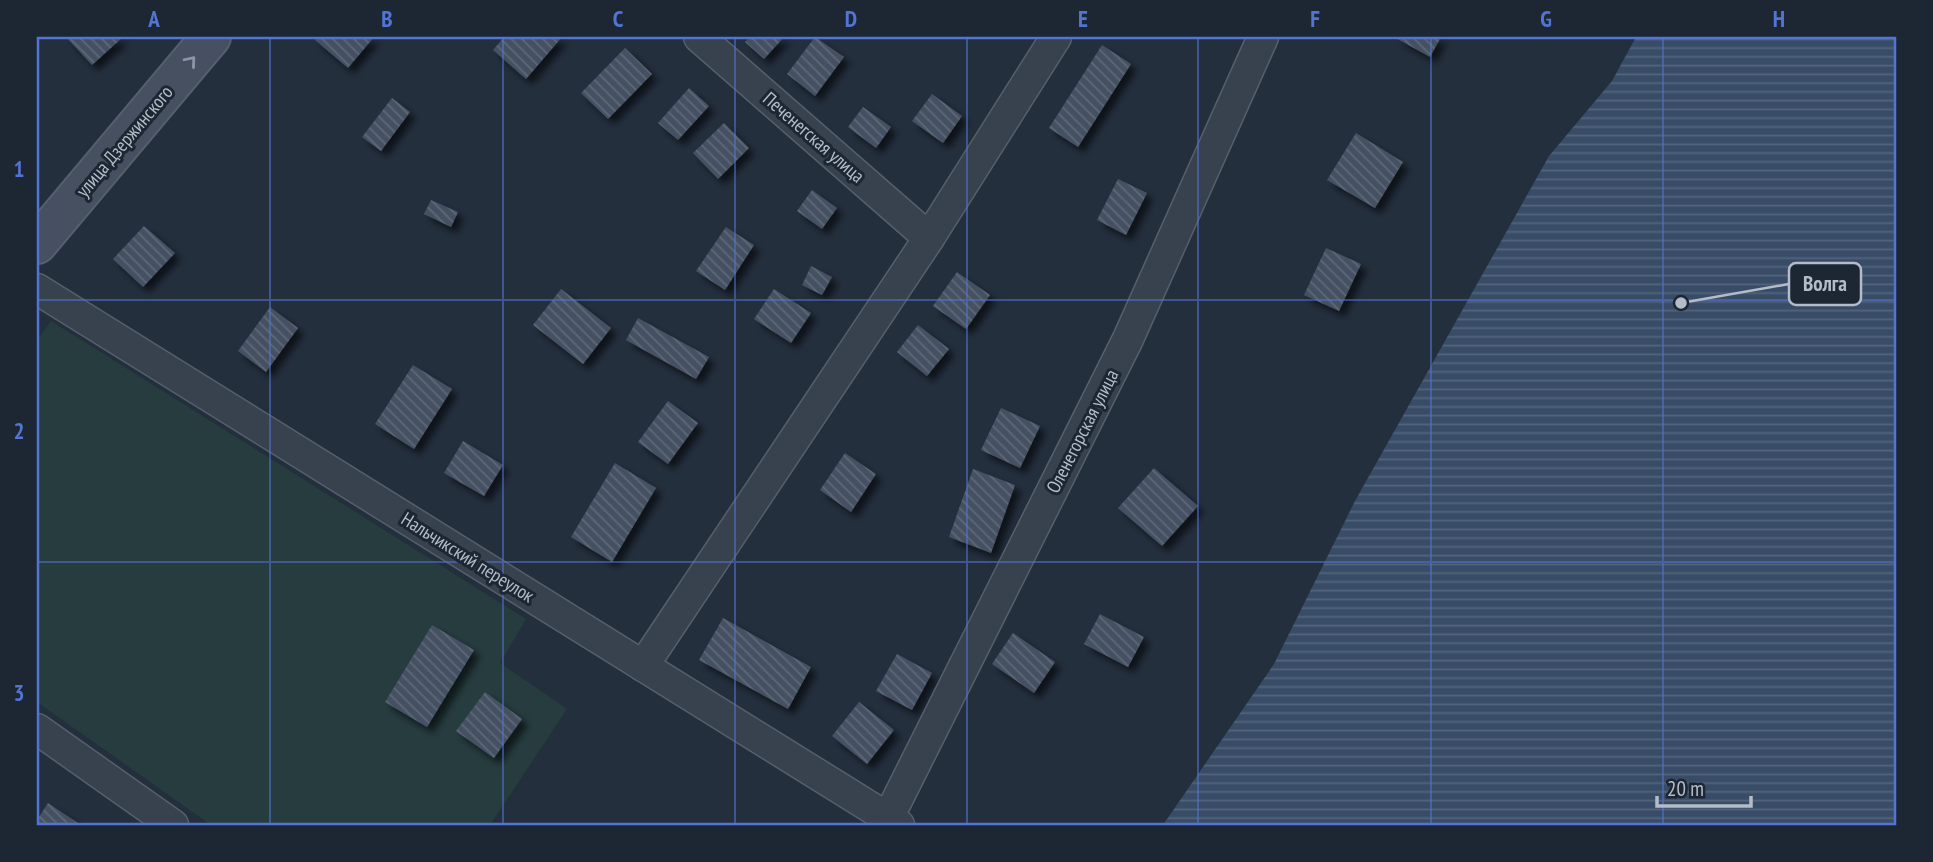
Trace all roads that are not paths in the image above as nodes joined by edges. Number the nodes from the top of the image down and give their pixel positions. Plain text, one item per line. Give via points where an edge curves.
1 (211, 37) edge
2 (699, 37) edge
3 (1056, 37) edge
4 (1263, 37) edge
5 (929, 238) junction
6 (37, 244) edge
7 (37, 289) edge
8 (643, 666) junction
9 (37, 729) edge
10 (893, 822) edge
11 (173, 825) edge

6 -> 1 main road, улица Дзержинского
2 - 5 street, Печенегская улица
3 - 5 street
4 - 10 street, Оленегорская улица via 1128,339
5 - 8 street
7 - 8 street, Нальчикский переулок
8 - 10 street, Нальчикский переулок
9 - 11 street

